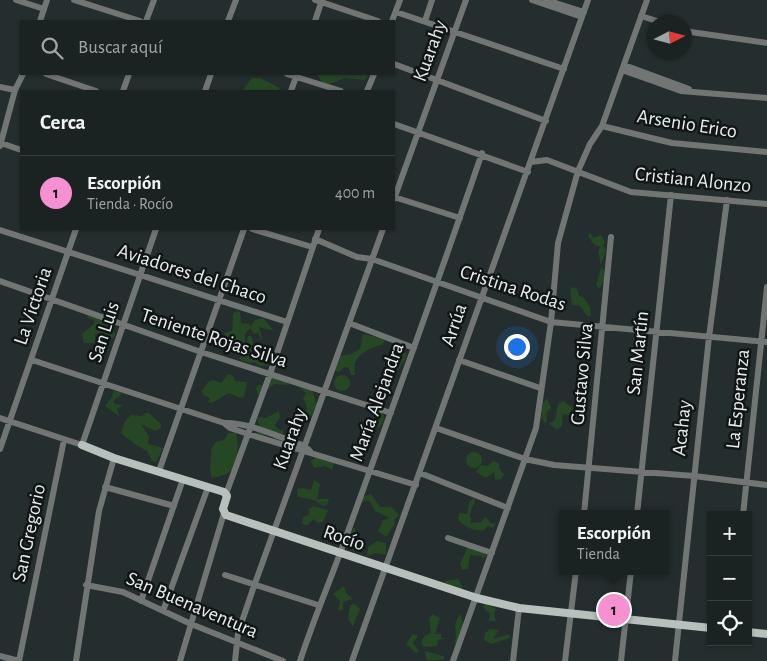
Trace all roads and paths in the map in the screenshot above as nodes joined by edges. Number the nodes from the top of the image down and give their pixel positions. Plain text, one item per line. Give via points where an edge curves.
1 (16, 0) edge
2 (47, 0) edge
3 (74, 0) edge
4 (154, 0) edge
5 (236, 0) edge
6 (400, 0) edge
7 (432, 0) edge
8 (466, 0) edge
9 (532, 0) edge
10 (546, 0) edge
11 (588, 0) edge
12 (646, 0) edge
13 (320, 1) edge
14 (44, 9) junction
15 (396, 12) junction
16 (583, 15) junction
17 (641, 16) junction
18 (647, 18) edge
19 (40, 20) edge
20 (137, 20) edge
21 (146, 20) edge
22 (228, 20) edge
23 (315, 20) edge
24 (375, 20) edge
25 (392, 20) edge
26 (425, 21) junction
27 (454, 31) junction
28 (692, 32) edge
29 (767, 43) edge
30 (395, 64) edge
31 (623, 68) junction
32 (564, 69) junction
33 (22, 75) edge
34 (49, 75) edge
35 (129, 75) edge
36 (210, 75) edge
37 (297, 75) edge
38 (374, 75) edge
39 (436, 81) junction
40 (0, 87) edge
41 (15, 90) junction
42 (93, 90) edge
43 (123, 90) edge
44 (205, 90) edge
45 (291, 90) edge
46 (338, 90) edge
47 (368, 90) edge
48 (767, 98) edge
49 (546, 121) junction
50 (395, 124) edge
51 (602, 126) junction
52 (418, 132) junction
53 (0, 145) edge
54 (20, 150) edge
55 (767, 152) edge
56 (482, 154) junction
57 (531, 162) junction
58 (578, 170) junction
59 (528, 172) junction
60 (395, 195) edge
61 (671, 195) junction
62 (395, 198) edge
63 (726, 200) junction
64 (767, 204) edge
65 (460, 218) junction
66 (0, 230) edge
67 (76, 230) edge
68 (156, 230) edge
69 (244, 230) edge
70 (255, 230) edge
71 (319, 230) edge
72 (383, 230) edge
73 (611, 237) dead end
74 (315, 240) junction
75 (312, 247) junction
76 (69, 251) junction
77 (372, 259) junction
78 (140, 275) junction
79 (0, 281) edge
80 (438, 281) junction
81 (767, 286) edge
82 (482, 296) junction
83 (53, 300) junction
84 (219, 301) junction
85 (287, 322) junction
86 (349, 322) junction
87 (551, 322) junction
88 (123, 325) junction
89 (602, 327) junction
90 (657, 332) junction
91 (709, 337) junction
92 (764, 342) edge
93 (414, 348) junction
94 (201, 352) junction
95 (32, 360) junction
96 (459, 360) junction
97 (270, 374) junction
98 (104, 384) junction
99 (540, 388) junction
100 (324, 392) junction
101 (180, 409) junction
102 (391, 414) junction
103 (0, 418) edge
104 (10, 422) junction
105 (436, 428) junction
106 (249, 431) junction
107 (64, 440) junction
108 (82, 445) junction
109 (0, 449) edge
110 (306, 450) junction
111 (114, 458) junction
112 (525, 459) junction
113 (590, 468) junction
114 (370, 470) junction
115 (158, 471) junction
116 (420, 473) junction
117 (642, 473) junction
118 (694, 476) junction
119 (183, 479) junction
120 (746, 483) junction
121 (416, 485) junction
122 (767, 485) edge
123 (105, 487) junction
124 (208, 487) junction
125 (226, 494) junction
126 (174, 506) junction
127 (508, 508) junction
128 (585, 510) edge
129 (637, 510) edge
130 (743, 511) edge
131 (224, 513) junction
132 (274, 530) junction
133 (448, 538) dead end
134 (492, 553) junction
135 (340, 554) junction
136 (387, 569) junction
137 (576, 575) edge
138 (630, 575) edge
139 (225, 576) dead end
140 (86, 584) junction
141 (254, 586) junction
142 (478, 598) junction
143 (141, 601) junction
144 (318, 605) junction
145 (519, 608) junction
146 (162, 611) junction
147 (571, 613) junction
148 (625, 619) junction
149 (190, 624) junction
150 (678, 624) junction
151 (707, 628) edge
152 (752, 632) edge
153 (767, 634) edge
154 (238, 642) junction
155 (0, 656) edge
156 (19, 661) edge
157 (76, 661) edge
158 (180, 661) edge
159 (235, 661) edge
160 (283, 661) edge
161 (300, 661) edge
162 (352, 661) edge
163 (453, 661) edge
164 (513, 661) edge
165 (565, 661) edge
166 (621, 661) edge
167 (675, 661) edge

1 - 14 street
2 - 14 street
3 - 20 street
4 - 21 street
5 - 22 street
6 - 15 street
7 - 26 street
8 - 27 street, Kuarahy
9 - 16 street
10 - 16 street
11 - 16 street, Arrúa
12 - 17 street
13 - 23 street
13 - 24 street
14 - 19 street
15 - 25 street
15 - 26 street
16 - 32 street, Arrúa
17 - 18 street
17 - 31 street
26 - 27 street
27 - 32 street
27 - 39 street, Kuarahy
28 - 29 street
30 - 39 street
31 - 48 street via 690,90
31 - 51 street
32 - 49 street, Arrúa
33 - 41 street
34 - 42 street
35 - 43 street
36 - 44 street
37 - 45 street
37 - 46 street
38 - 47 street
39 - 49 street
39 - 52 street, Kuarahy
40 - 41 street
41 - 53 street
49 - 57 street, Arrúa
50 - 52 street
51 - 55 street, Arsenio Erico via 672,143
51 - 58 street
52 - 56 street
52 - 60 street, Kuarahy
53 - 54 street
56 - 59 street
56 - 65 street, María Alejandra
57 - 58 street, Cristian Alonzo via 547,160
57 - 59 street, Arrúa
58 - 61 street, Cristian Alonzo via 631,192
58 - 87 street via 558,243
59 - 82 street, Arrúa
61 - 63 street, Cristian Alonzo
61 - 90 street, San Martín
62 - 65 street
63 - 64 street, Cristian Alonzo
63 - 91 street, Acahay
65 - 80 street, María Alejandra
66 - 76 street, Aviadores del Chaco
67 - 76 street, La Victoria
68 - 78 street, San Luis
69 - 84 street
70 - 75 street
71 - 74 street
72 - 77 street, Kuarahy
73 - 89 street, Gustavo Silva
74 - 75 street
74 - 77 street, Cristina Rodas via 351,255
75 - 85 street
76 - 78 street, Aviadores del Chaco
76 - 83 street, La Victoria
77 - 80 street, Cristina Rodas
77 - 86 street, Kuarahy
78 - 84 street, Aviadores del Chaco
78 - 88 street, San Luis
79 - 83 street, Teniente Rojas Silva
80 - 82 street, Cristina Rodas
80 - 93 street, María Alejandra
81 - 92 street, La Esperanza
82 - 87 street, Cristina Rodas
82 - 96 street, Arrúa
83 - 88 street, Teniente Rojas Silva
83 - 95 street, La Victoria
84 - 85 street, Aviadores del Chaco
84 - 94 street
85 - 97 street
86 - 93 street
86 - 100 street, Kuarahy
87 - 89 street, Cristina Rodas
87 - 99 street
88 - 94 street, Teniente Rojas Silva
88 - 98 street, San Luis
89 - 90 street, Cristina Rodas
89 - 113 street, Gustavo Silva
90 - 91 street, Cristina Rodas
90 - 117 street, San Martín
91 - 92 street, Cristina Rodas
91 - 118 street, Acahay
92 - 120 street, La Esperanza
93 - 102 street, María Alejandra
94 - 97 street, Teniente Rojas Silva
94 - 101 street
95 - 98 street
95 - 104 street, La Victoria
96 - 99 street
96 - 105 street, Arrúa
97 - 100 street, Teniente Rojas Silva
97 - 106 street
98 - 101 street
98 - 108 street, San Luis
99 - 112 street via 536,428
100 - 102 street, Teniente Rojas Silva
100 - 110 street, Kuarahy
101 - 106 street
101 - 115 street
102 - 114 street, María Alejandra
103 - 104 street
104 - 107 street
104 - 109 street, La Victoria
105 - 112 street
105 - 116 street, Arrúa
106 - 110 street
106 - 125 street
107 - 108 street
107 - 156 street, San Gregorio
108 - 111 main road
110 - 114 street
110 - 132 street, Kuarahy
111 - 115 main road
111 - 123 street
112 - 113 street
112 - 127 street
113 - 117 street
113 - 128 street, Gustavo Silva
114 - 121 street
114 - 135 street, María Alejandra
115 - 119 main road
116 - 121 street, Arrúa
116 - 127 street
117 - 118 street
117 - 129 street, San Martín
118 - 120 street
118 - 150 street, Acahay
119 - 124 main road
119 - 126 street
120 - 122 street
120 - 130 street, La Esperanza
121 - 136 street, Arrúa
123 - 126 street
123 - 140 street
124 - 125 main road
124 - 146 street
125 - 131 main road
126 - 143 street
127 - 134 street
131 - 132 main road, Rocío
131 - 149 street
132 - 135 main road, Rocío
132 - 141 street, Kuarahy
133 - 134 street
134 - 142 street
135 - 136 main road, Rocío
135 - 144 street, María Alejandra
136 - 142 main road, Rocío
136 - 162 street, Arrúa
137 - 147 street
138 - 148 street
139 - 141 street
140 - 143 street, San Buenaventura via 123,592
140 - 157 street
141 - 144 street
141 - 154 street, Kuarahy via 238,632
142 - 145 main road, Rocío
142 - 163 street
143 - 146 street, San Buenaventura
144 - 161 street, María Alejandra
145 - 147 main road, Rocío
145 - 164 street
146 - 149 street, San Buenaventura
147 - 148 main road, Rocío
147 - 165 street
148 - 150 main road, Rocío
148 - 166 street
149 - 154 street, San Buenaventura
149 - 158 street
150 - 151 main road, Rocío
150 - 167 street, Acahay
152 - 153 main road
154 - 159 street, Kuarahy
154 - 160 street, San Buenaventura
155 - 156 street

